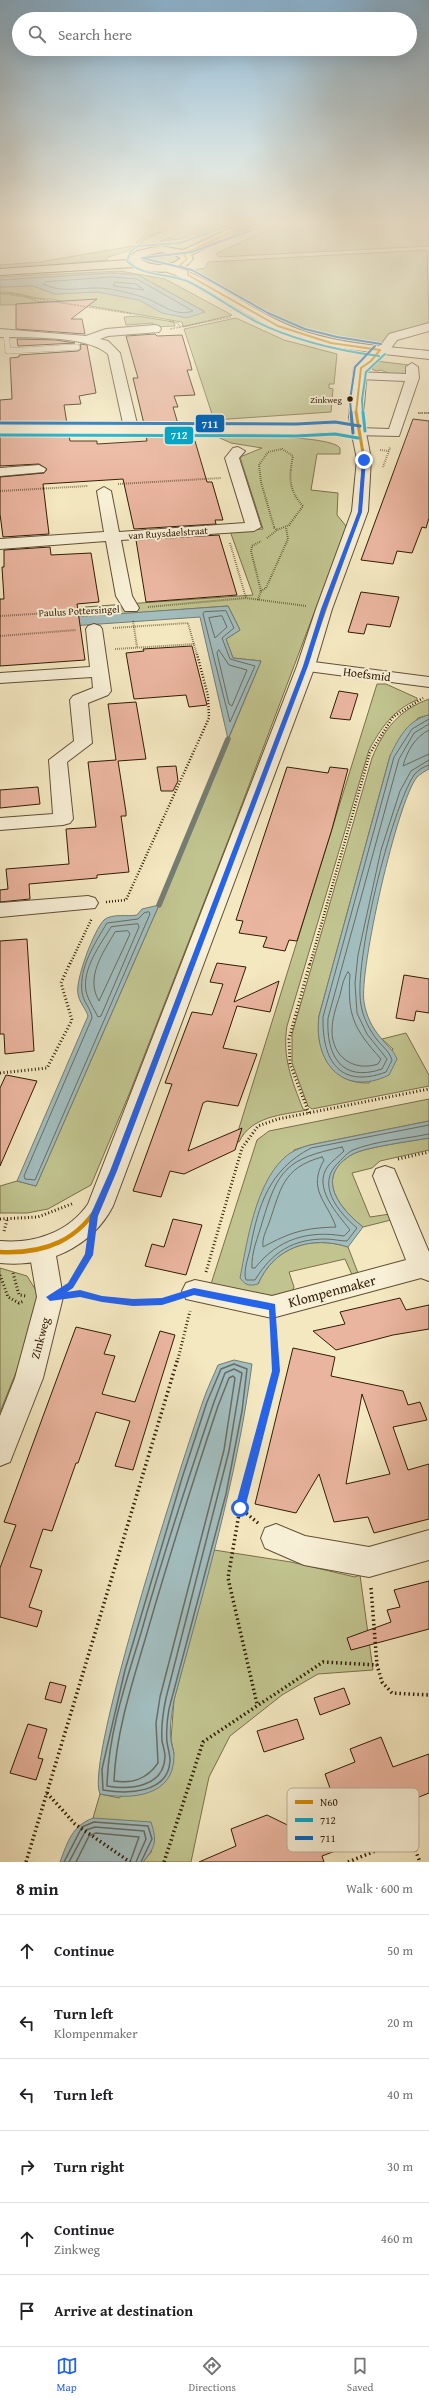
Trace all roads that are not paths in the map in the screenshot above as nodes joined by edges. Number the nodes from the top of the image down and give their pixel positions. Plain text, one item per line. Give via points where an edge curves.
1 (250, 310) edge
2 (429, 327) edge
3 (155, 330) road end
4 (3, 333) edge
5 (89, 339) junction
6 (77, 347) dead end
7 (361, 348) junction
8 (380, 350) junction
9 (429, 355) edge
10 (360, 371) junction
11 (131, 428) junction
12 (0, 429) edge
13 (358, 432) junction
14 (238, 451) dead end
15 (39, 469) dead end
16 (0, 472) edge
17 (104, 491) road end
18 (113, 537) junction
19 (0, 544) edge
20 (131, 608) road end
21 (94, 629) road end
22 (306, 666) junction
23 (100, 671) junction
24 (0, 678) edge
25 (429, 682) edge
26 (0, 824) edge
27 (94, 903) road end
28 (0, 910) edge
29 (385, 1176) dead end
30 (42, 1250) junction
31 (0, 1252) edge
32 (425, 1268) edge
33 (194, 1291) road end
34 (0, 1453) edge
35 (276, 1538) road end
36 (429, 1545) edge

1 - 7 street via 278,326 307,337
2 - 8 street via 393,337 386,348
3 - 5 street via 106,333
4 - 5 street
4 - 6 lane via 8,351
5 - 11 street via 104,344 114,353
7 - 8 street
7 - 10 street via 358,362
8 - 9 street
8 - 10 street
10 - 13 street via 356,417
10 - 13 street via 412,373 394,433
11 - 12 street
11 - 13 street via 296,430 335,434
13 - 22 street via 364,459 360,512
14 - 18 street, van Ruysdaelstraat via 232,458 254,527
15 - 16 street
17 - 18 street, Paulus Pottersingel
18 - 19 street, van Ruysdaelstraat
18 - 20 street, Paulus Pottersingel via 124,596
21 - 23 street
22 - 25 street, Hoefsmid
22 - 30 street via 116,1164 87,1207 74,1235
23 - 24 street
23 - 26 street via 102,691 79,700 82,743 58,760 63,819
27 - 28 street
29 - 32 street, Klompenmaker
30 - 31 street via 8,1254
30 - 34 street, Zinkweg via 40,1298 29,1378
32 - 33 street, Klompenmaker via 272,1307
35 - 36 street via 304,1550 369,1562

